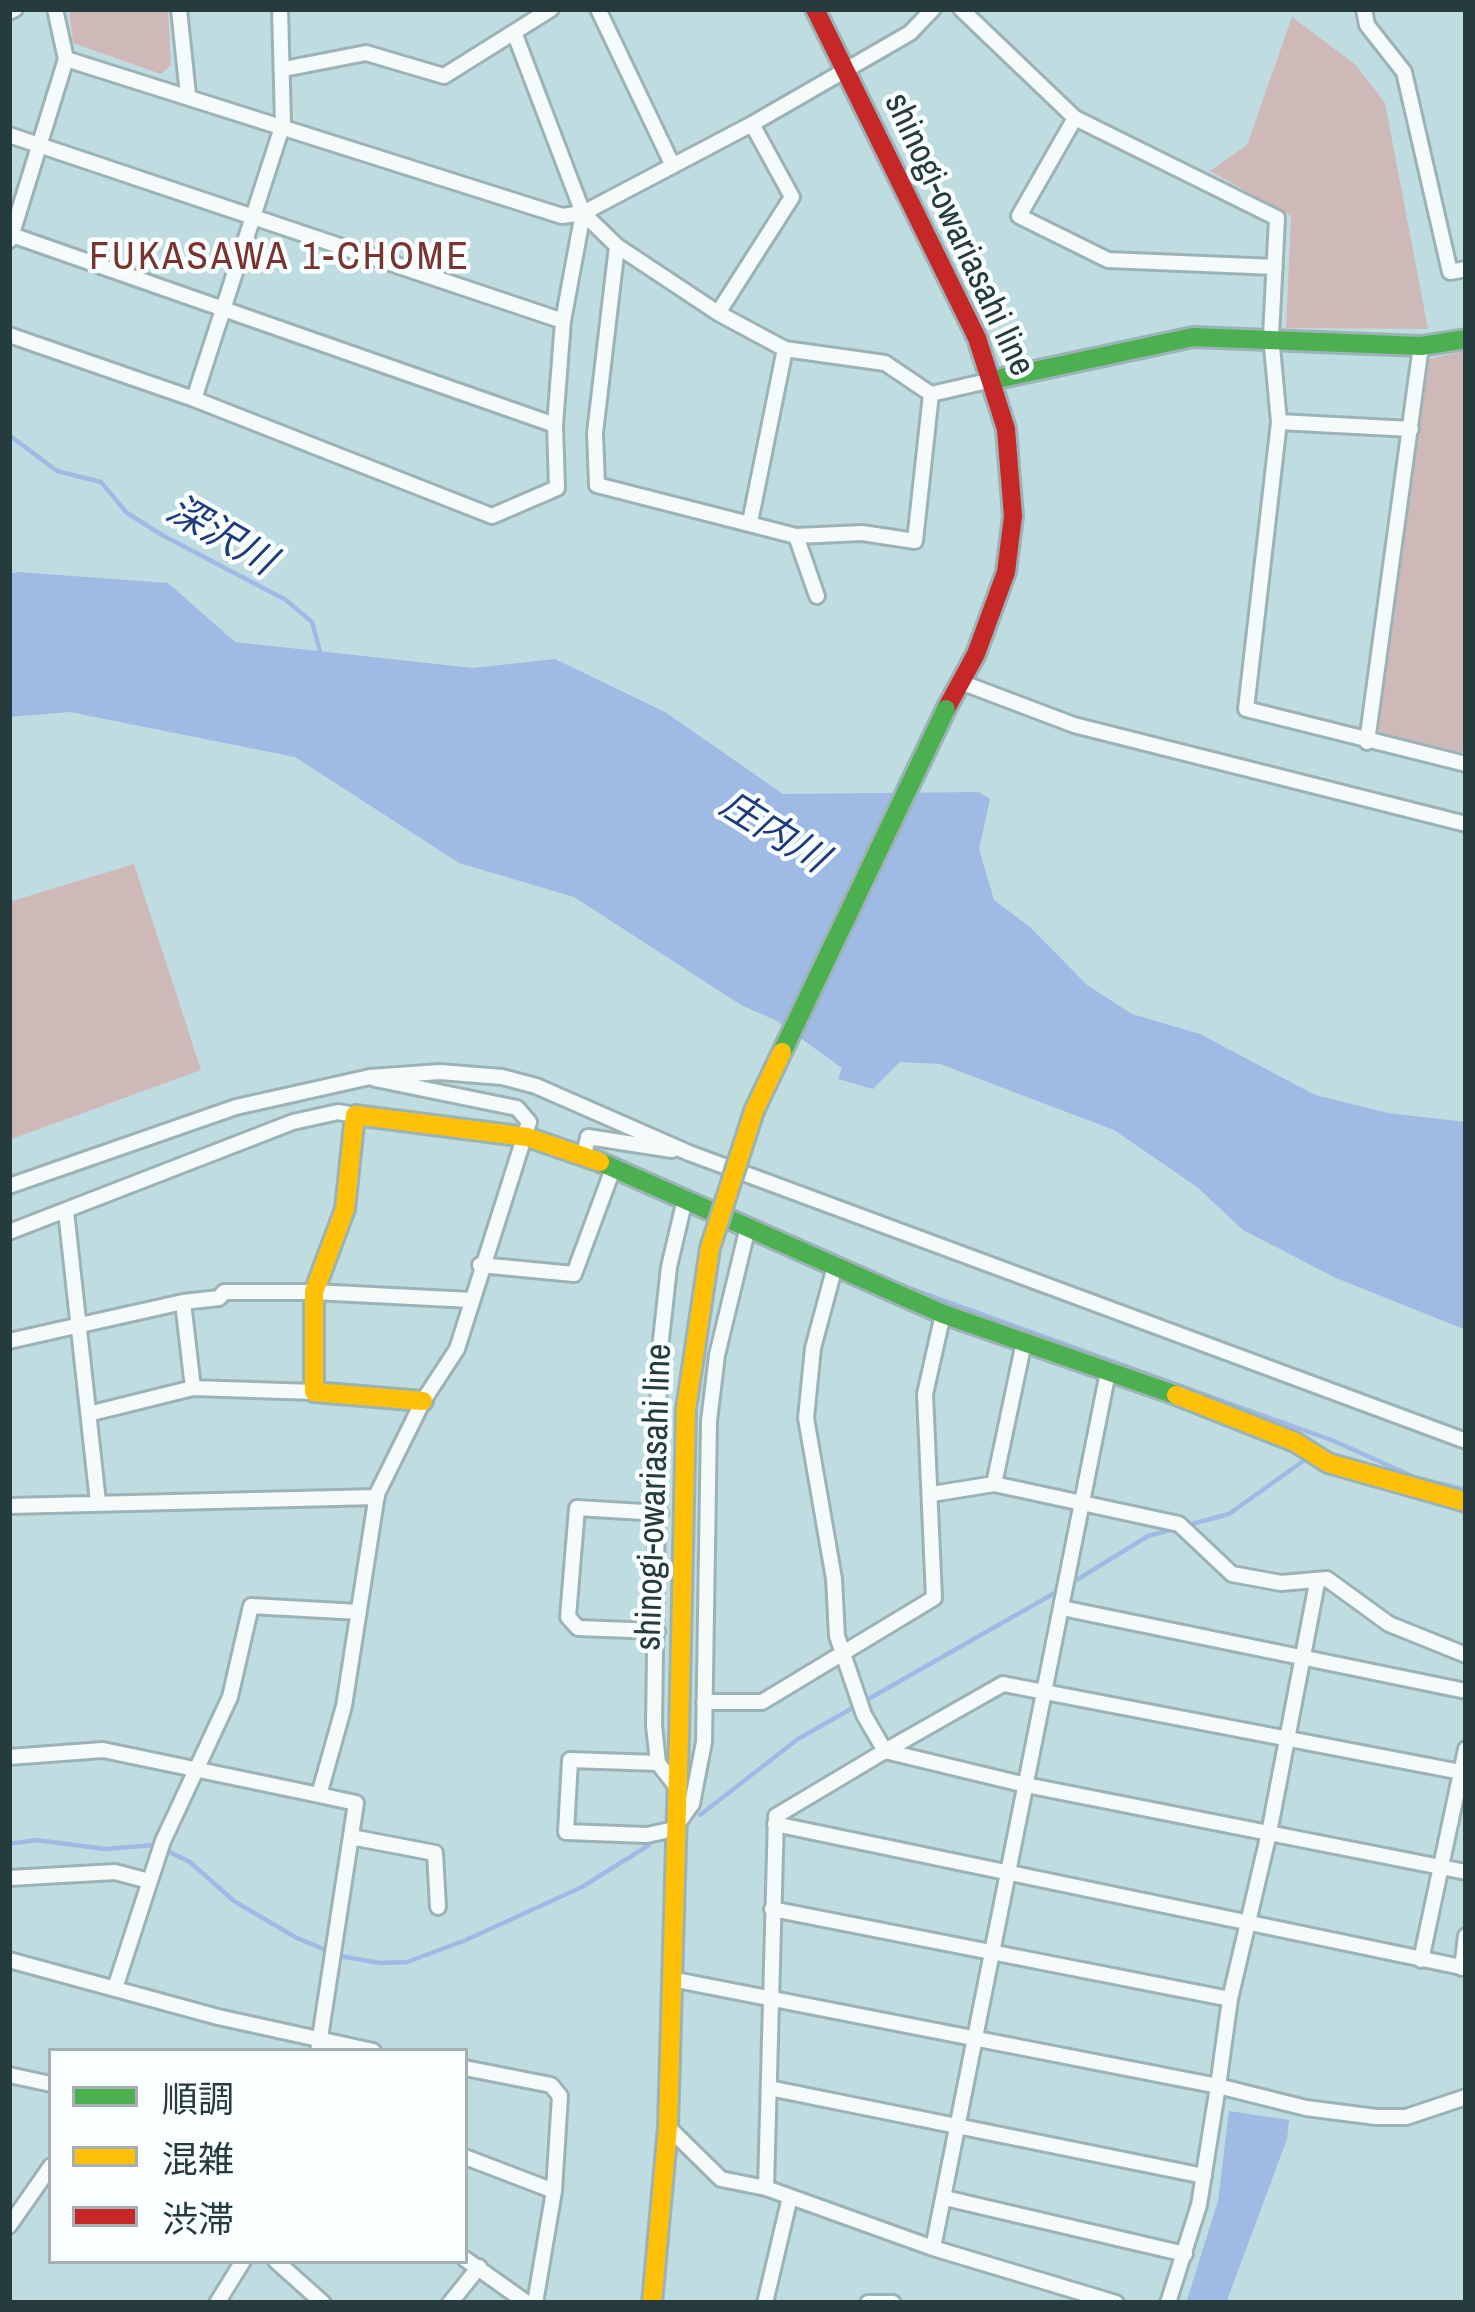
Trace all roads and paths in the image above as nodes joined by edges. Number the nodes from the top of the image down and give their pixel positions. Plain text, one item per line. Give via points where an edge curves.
1 (56, 9) edge
2 (179, 9) edge
3 (280, 9) edge
4 (551, 9) edge
5 (598, 9) edge
6 (814, 9) edge
7 (934, 9) edge
8 (962, 9) edge
9 (1364, 9) edge
10 (514, 32) junction
11 (66, 59) junction
12 (284, 69) junction
13 (844, 69) junction
14 (188, 95) junction
15 (1075, 118) junction
16 (283, 124) junction
17 (752, 124) junction
18 (9, 135) edge
19 (42, 142) junction
20 (673, 166) junction
21 (583, 213) junction
22 (256, 215) junction
23 (10, 237) edge
24 (617, 246) junction
25 (1275, 267) junction
26 (1466, 268) edge
27 (224, 307) junction
28 (718, 313) junction
29 (563, 321) junction
30 (9, 335) edge
31 (1271, 336) junction
32 (1466, 339) edge
33 (1420, 346) junction
34 (785, 349) junction
35 (992, 380) junction
36 (931, 394) junction
37 (194, 399) junction
38 (1280, 422) junction
39 (555, 425) junction
40 (1411, 429) junction
41 (750, 522) junction
42 (796, 536) junction
43 (817, 596) dead end
44 (963, 683) junction
45 (1367, 742) junction
46 (1466, 764) edge
47 (1466, 824) edge
48 (370, 1077) junction
49 (355, 1115) junction
50 (527, 1137) junction
51 (689, 1153) junction
52 (584, 1154) junction
53 (614, 1166) junction
54 (9, 1186) edge
55 (685, 1199) junction
56 (66, 1211) junction
57 (747, 1231) junction
58 (9, 1232) edge
59 (481, 1265) junction
60 (834, 1270) junction
61 (314, 1292) junction
62 (471, 1300) junction
63 (184, 1301) junction
64 (943, 1314) junction
65 (82, 1320) junction
66 (9, 1341) edge
67 (1024, 1342) junction
68 (1108, 1372) junction
69 (194, 1388) junction
70 (314, 1392) junction
71 (423, 1400) junction
72 (92, 1413) junction
73 (1466, 1442) edge
74 (994, 1484) junction
75 (932, 1494) junction
76 (376, 1497) junction
77 (98, 1502) junction
78 (1466, 1502) edge
79 (1081, 1505) junction
80 (9, 1506) edge
81 (660, 1513) junction
82 (1317, 1583) junction
83 (1064, 1594) junction
84 (358, 1612) junction
85 (657, 1630) junction
86 (842, 1652) junction
87 (1466, 1655) edge
88 (1303, 1656) junction
89 (1045, 1690) junction
90 (1466, 1691) edge
91 (704, 1702) junction
92 (1287, 1739) junction
93 (1466, 1749) edge
94 (884, 1751) junction
95 (9, 1757) edge
96 (658, 1763) junction
97 (199, 1768) junction
98 (1464, 1773) edge
99 (675, 1785) junction
100 (1026, 1785) junction
101 (319, 1795) junction
102 (775, 1824) junction
103 (674, 1829) junction
104 (1269, 1833) junction
105 (350, 1837) junction
106 (1443, 1868) junction
107 (1466, 1872) edge
108 (1008, 1875) junction
109 (9, 1878) edge
110 (149, 1881) junction
111 (438, 1906) dead end
112 (772, 1909) junction
113 (1250, 1922) junction
114 (1466, 1936) edge
115 (992, 1953) junction
116 (9, 1960) edge
117 (1421, 1960) junction
118 (1464, 1968) edge
119 (671, 1979) junction
120 (116, 1985) junction
121 (770, 1997) junction
122 (1230, 1999) junction
123 (974, 2040) junction
124 (318, 2046) edge
125 (468, 2069) edge
126 (9, 2075) edge
127 (48, 2083) edge
128 (1219, 2086) junction
129 (769, 2087) junction
130 (1466, 2097) edge
131 (668, 2127) junction
132 (956, 2127) junction
133 (468, 2158) edge
134 (48, 2171) edge
135 (1204, 2176) junction
136 (766, 2188) junction
137 (554, 2191) junction
138 (790, 2197) junction
139 (945, 2198) junction
140 (9, 2226) edge
141 (932, 2248) junction
142 (1185, 2254) junction
143 (472, 2263) edge
144 (241, 2264) edge
145 (279, 2264) edge
146 (1078, 2298) edge
147 (217, 2303) edge
148 (323, 2303) edge
149 (450, 2303) edge
150 (531, 2303) edge
151 (652, 2303) edge
152 (765, 2303) edge
153 (868, 2303) edge
154 (893, 2303) edge
155 (1116, 2303) edge
156 (1168, 2303) edge

1 - 11 street
2 - 14 street
3 - 12 street
4 - 10 street
5 - 20 street
6 - 13 main road, shinogi-owariasahi line
7 - 13 street via 910,33
8 - 15 street
9 - 26 street via 1367,26 1404,72 1450,272
10 - 12 street via 444,76 366,52
10 - 21 street
11 - 14 street
11 - 19 street
12 - 16 street
13 - 17 street
13 - 35 main road, shinogi-owariasahi line
14 - 16 street
15 - 25 street via 1277,218
15 - 25 street via 1019,216 1108,260
16 - 21 street via 562,216
16 - 22 street
17 - 20 street
17 - 28 street via 792,197
18 - 19 street
19 - 22 street
19 - 23 street
20 - 21 street
21 - 24 street
21 - 29 street
22 - 27 street
22 - 29 street
23 - 27 street
24 - 28 street
24 - 41 street via 595,433 597,485
25 - 31 street
27 - 37 street
27 - 39 street
28 - 34 street
29 - 39 street
30 - 37 street
31 - 33 main road
31 - 35 main road via 1146,343
31 - 38 street
32 - 33 main road
33 - 40 street
34 - 36 street via 885,363
34 - 41 street
35 - 36 street
35 - 44 main road, shinogi-owariasahi line via 1010,455 1011,543 1001,593
36 - 42 street via 915,541 862,532
37 - 39 street via 492,516 557,488
38 - 40 street
38 - 45 street via 1246,709
40 - 45 street
41 - 42 street
42 - 43 street
44 - 47 street via 1074,725
44 - 99 main road, shinogi-owariasahi line, bridge via 754,1111 715,1229 686,1409
45 - 46 street
48 - 50 street via 517,1108 529,1122
48 - 51 street via 502,1077
48 - 54 street via 236,1107
49 - 50 main road
49 - 56 street via 292,1122
49 - 61 main road via 350,1187
50 - 52 main road
50 - 59 street
51 - 52 street via 588,1137
51 - 73 street
52 - 53 main road
53 - 55 main road
53 - 59 street via 574,1274
55 - 57 main road
55 - 81 street via 659,1358
56 - 58 street
56 - 65 street
57 - 60 main road
57 - 91 street via 709,1421
59 - 62 street
60 - 64 main road
60 - 86 street via 813,1348 806,1418
61 - 62 street
61 - 63 street via 224,1292
61 - 70 main road
62 - 71 street via 457,1349
63 - 65 street
63 - 69 street
64 - 67 main road
64 - 75 street via 925,1394
65 - 66 street
65 - 72 street
67 - 68 main road
67 - 74 street
68 - 78 main road via 1226,1413 1328,1463
68 - 79 street
69 - 70 street
69 - 72 street
70 - 71 main road
71 - 76 street
72 - 77 street
74 - 75 street
74 - 79 street
75 - 86 street via 934,1598
76 - 77 street
76 - 84 street
77 - 80 street
79 - 82 street via 1183,1529 1232,1574
79 - 83 street
81 - 85 street
81 - 85 street via 577,1508 568,1617 578,1628
82 - 87 street via 1327,1579 1389,1624
82 - 88 street
83 - 88 street
83 - 89 street
84 - 97 street via 250,1606 230,1696
84 - 101 street
85 - 96 street
86 - 91 street via 762,1702
86 - 94 street
88 - 90 street
88 - 92 street
89 - 92 street
89 - 94 street via 1003,1684
89 - 100 street
91 - 103 street via 692,1804
92 - 98 street
92 - 104 street
93 - 98 street
94 - 100 street
94 - 102 street via 776,1816
95 - 97 street via 103,1750
96 - 99 street
96 - 103 street via 570,1760 566,1832
97 - 101 street
97 - 110 street
98 - 106 street
99 - 103 main road, shinogi-owariasahi line
100 - 104 street
100 - 108 street
101 - 105 street via 356,1803
102 - 108 street
102 - 112 street
103 - 119 main road, shinogi-owariasahi line
104 - 106 street
104 - 113 street
105 - 111 street via 435,1852
105 - 124 street
106 - 107 street
106 - 117 street
108 - 113 street
108 - 115 street
109 - 110 street via 115,1872
110 - 120 street
112 - 115 street
112 - 121 street
113 - 117 street
113 - 122 street
114 - 118 street
115 - 122 street
115 - 123 street
116 - 120 street
117 - 118 street
119 - 121 street
119 - 131 main road, shinogi-owariasahi line
120 - 124 street
121 - 123 street
121 - 129 street
122 - 128 street
123 - 128 street
123 - 132 street
125 - 137 street via 551,2085 560,2096
126 - 127 street
128 - 130 street via 1376,2117 1406,2117
128 - 135 street
129 - 132 street
129 - 136 street
131 - 136 street via 721,2179
131 - 151 main road, shinogi-owariasahi line
132 - 135 street
132 - 139 street
133 - 137 street
134 - 140 street
135 - 142 street
136 - 138 street
137 - 150 street
138 - 141 street
138 - 152 street
139 - 141 street
139 - 142 street
141 - 146 street
142 - 156 street
143 - 149 street
143 - 150 street
144 - 147 street
145 - 148 street
146 - 155 street
153 - 154 street

